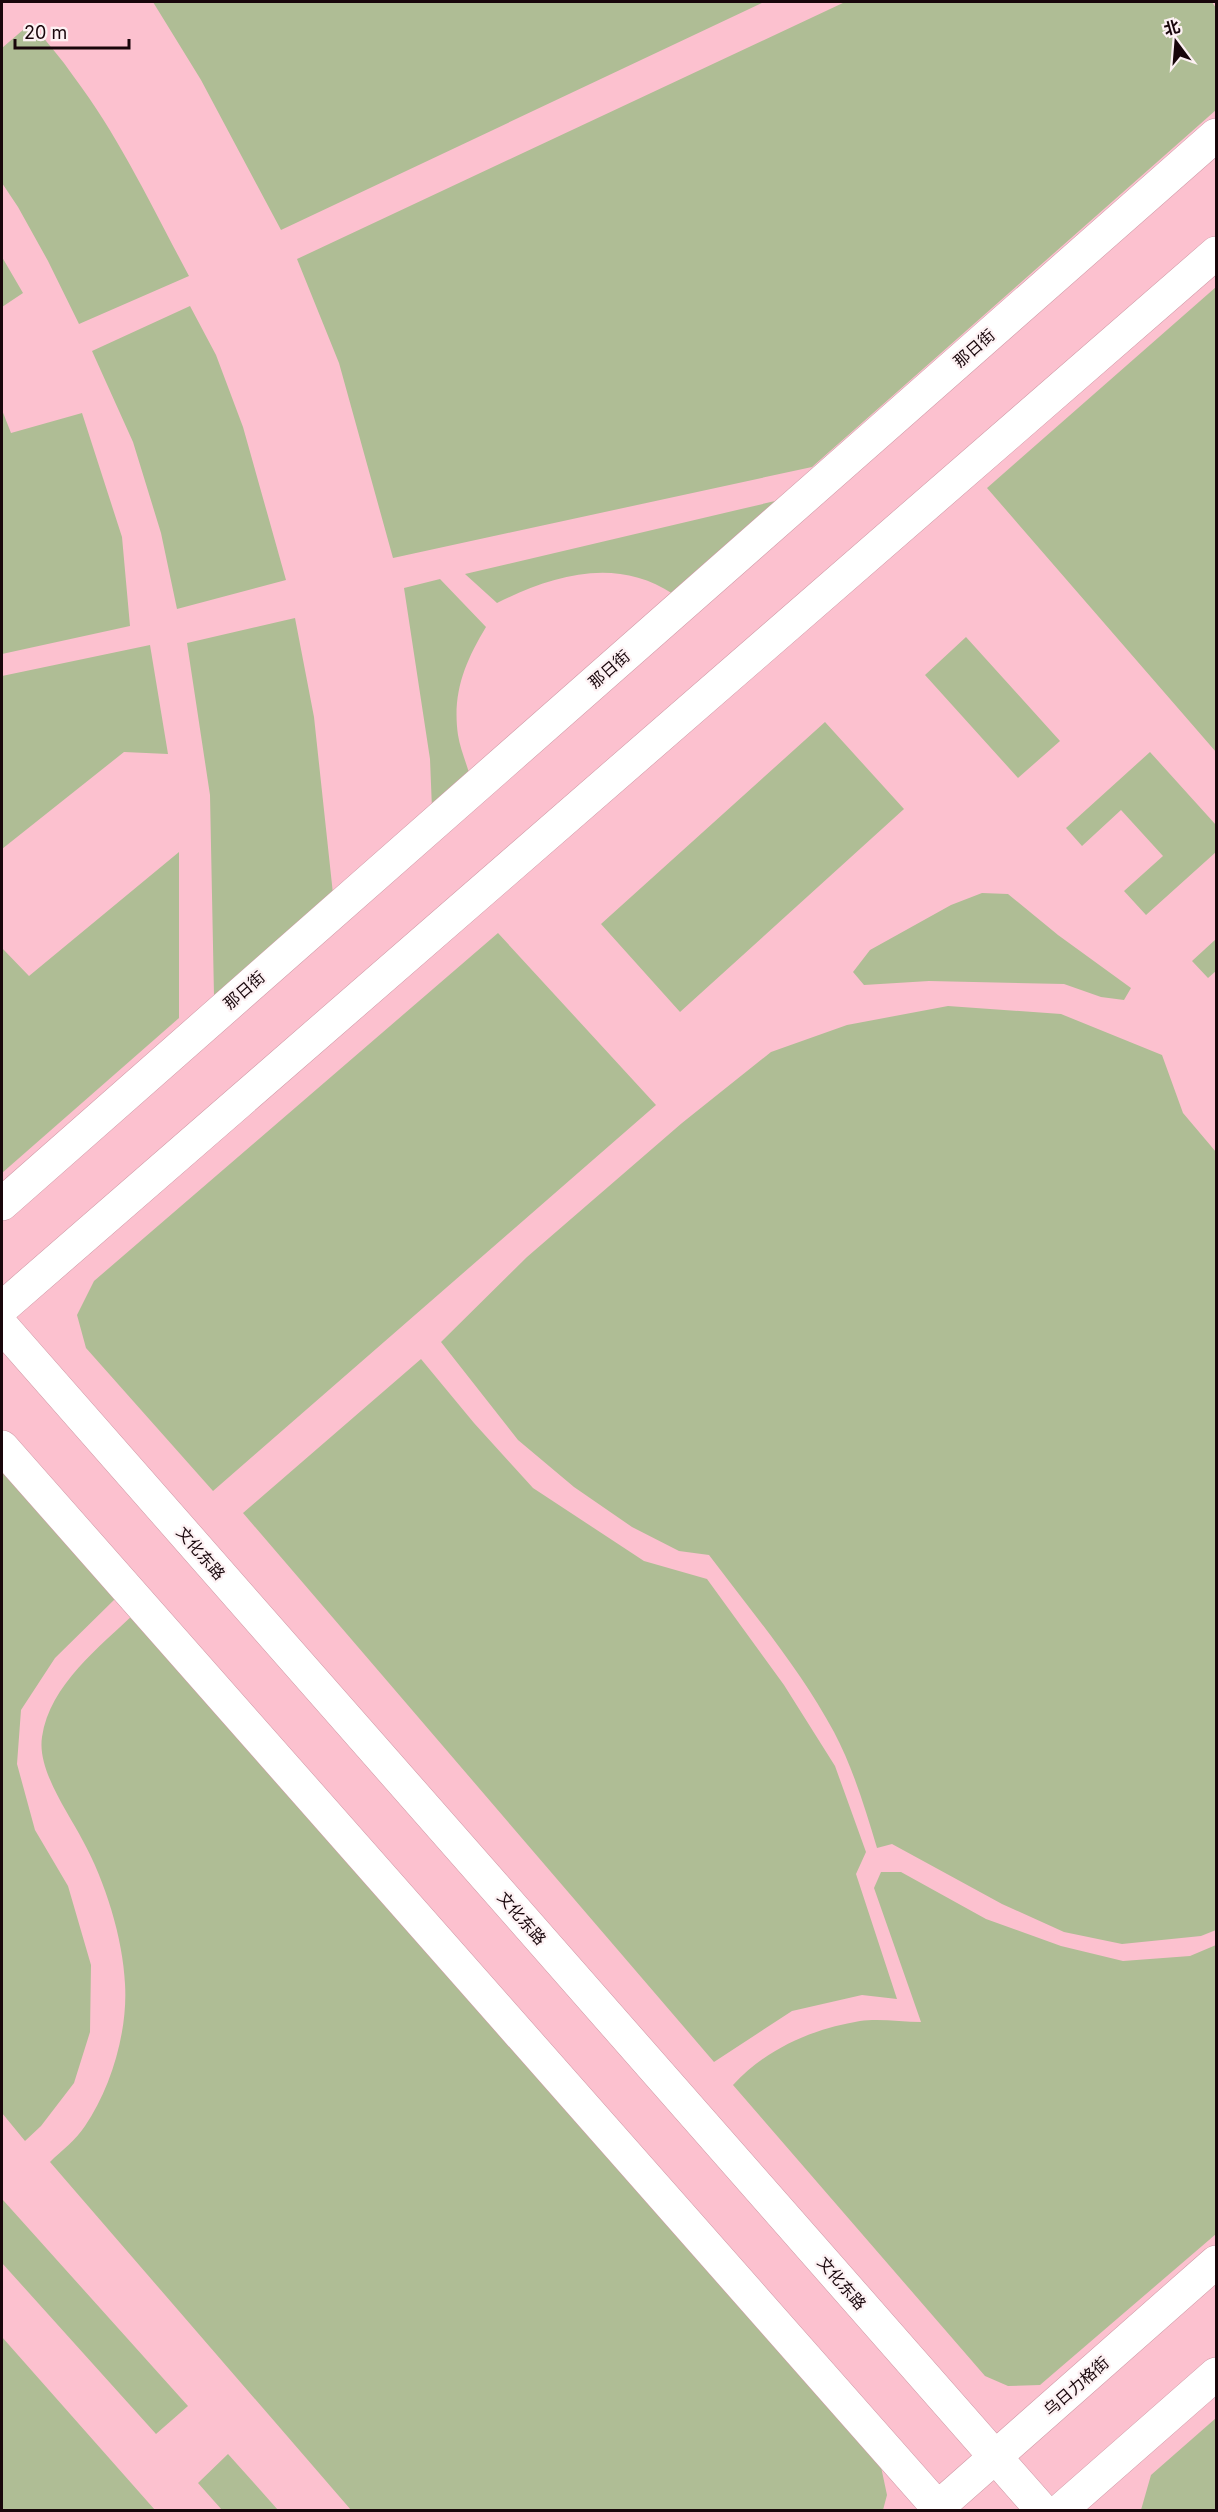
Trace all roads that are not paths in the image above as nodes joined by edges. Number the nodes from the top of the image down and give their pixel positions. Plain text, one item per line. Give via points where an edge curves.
1 (1216, 135) edge
2 (1216, 253) edge
3 (2, 1204) edge
4 (2, 1308) edge
5 (2, 1326) edge
6 (2, 1447) edge
7 (1216, 2262) edge
8 (1216, 2374) edge
9 (995, 2457) junction
10 (938, 2510) edge
11 (1042, 2511) edge
12 (1061, 2511) edge

1 - 3 street, 那日街
2 - 4 street
5 - 9 street, 文化东路
6 - 10 street
7 - 9 street, 乌日力格街
8 - 12 street
9 - 10 street, 乌日力格街
9 - 11 street, 文化东路

